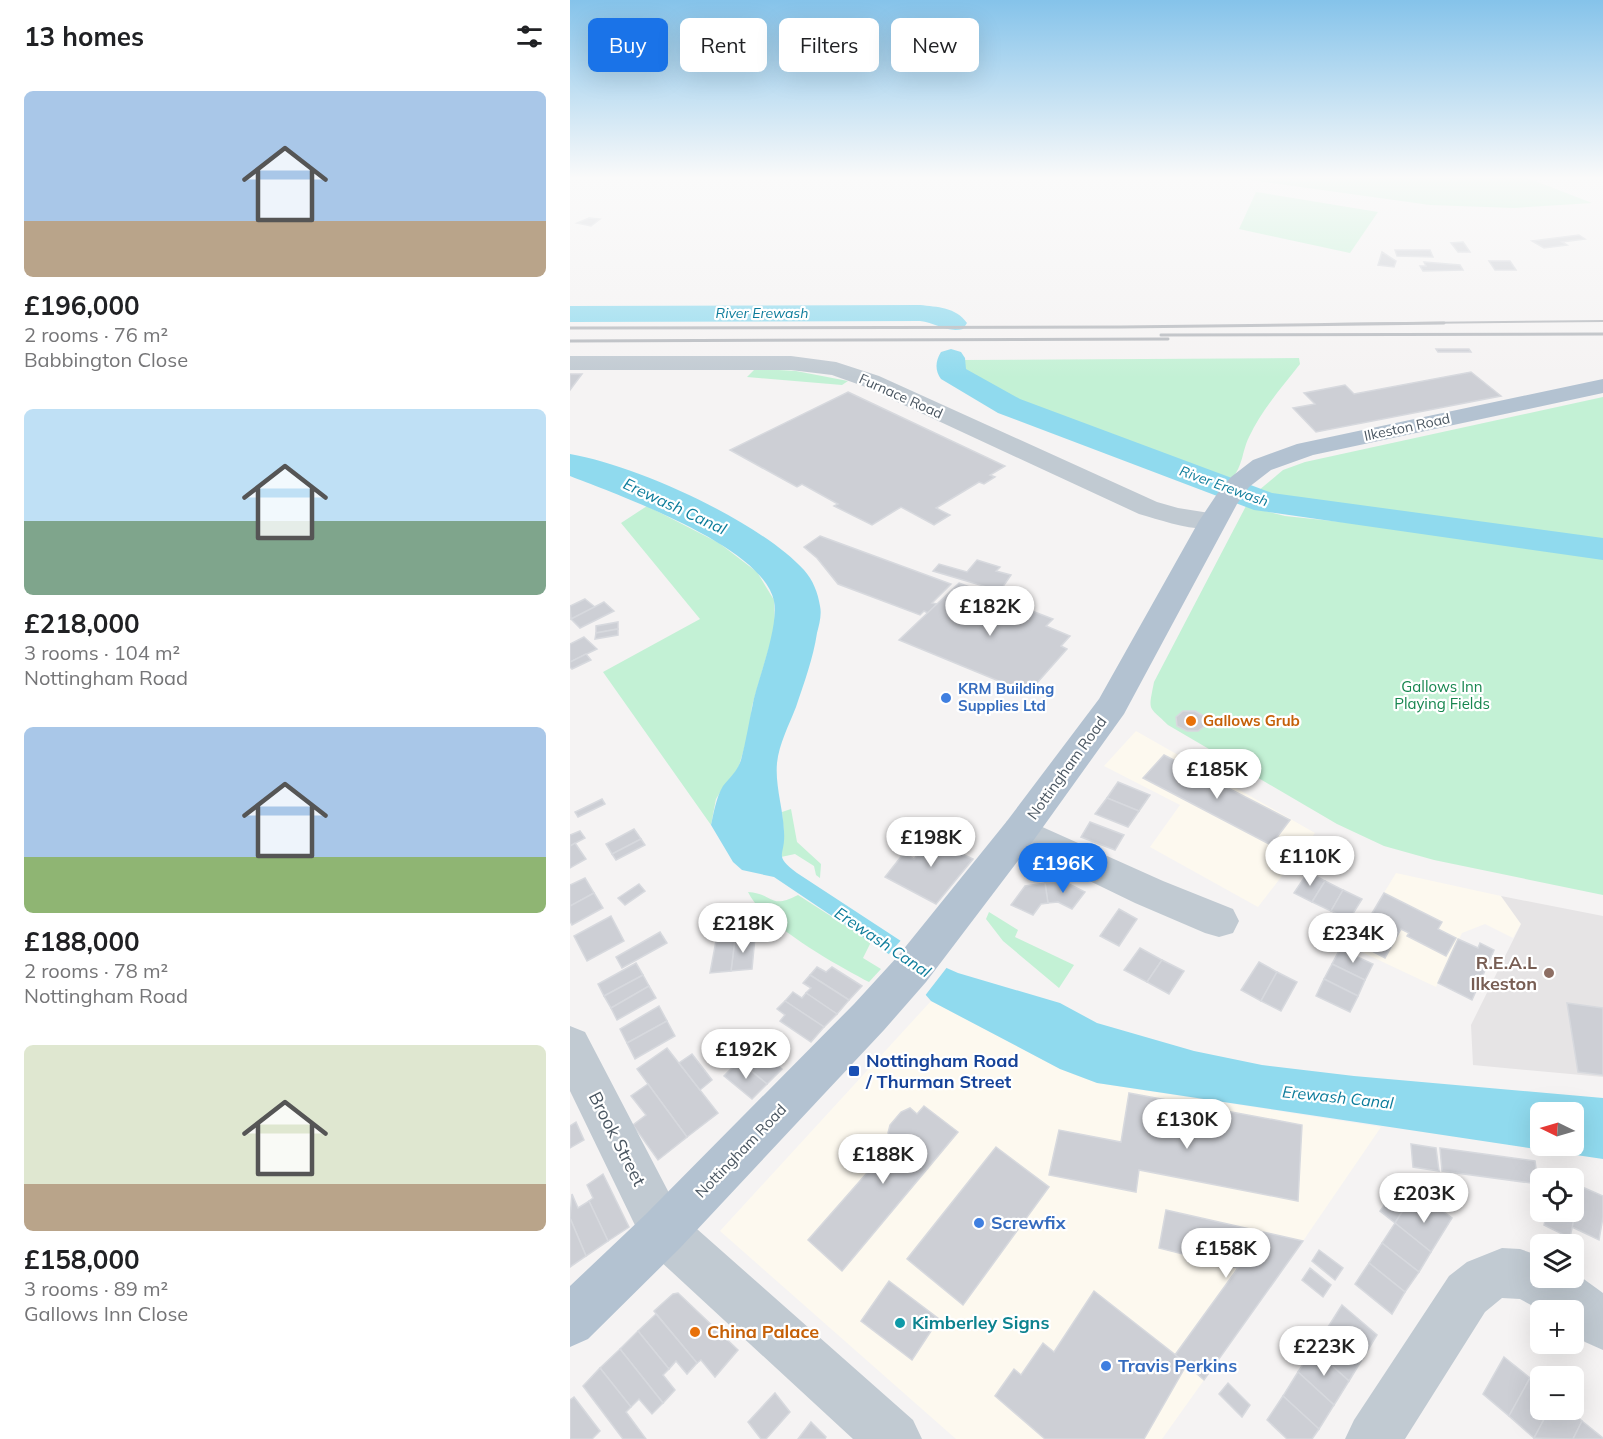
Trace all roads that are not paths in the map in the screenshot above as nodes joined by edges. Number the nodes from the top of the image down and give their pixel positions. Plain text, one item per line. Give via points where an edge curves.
1 (570, 363) edge
2 (1603, 386) edge
3 (1226, 501) junction
4 (1020, 831) junction
5 (1198, 922) dead end
6 (570, 1046) edge
7 (663, 1232) junction
8 (570, 1321) edge
9 (1603, 1324) edge
10 (894, 1439) edge
11 (1373, 1439) edge

1 - 3 street, Furnace Road via 771,362 836,369 871,381 1148,508 1175,516
2 - 3 main road, Ilkeston Road via 1305,449 1268,461
3 - 4 main road, Nottingham Road via 1119,695
4 - 5 street
4 - 7 main road, Nottingham Road via 895,989
6 - 7 street, Brook Street
7 - 8 main road, Nottingham Road
7 - 10 street
9 - 11 street via 1551,1285 1531,1277 1501,1273 1478,1281

